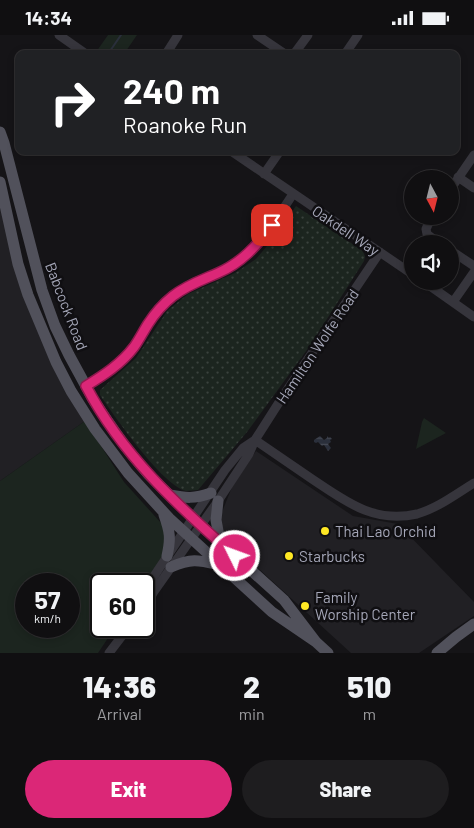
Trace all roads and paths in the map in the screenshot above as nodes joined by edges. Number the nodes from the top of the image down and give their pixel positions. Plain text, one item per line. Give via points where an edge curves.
1 (59, 35) edge
2 (178, 35) edge
3 (257, 35) edge
4 (308, 35) edge
5 (358, 35) edge
6 (80, 50) edge
7 (169, 50) edge
8 (279, 50) edge
9 (297, 50) edge
10 (348, 50) edge
11 (0, 132) edge
12 (237, 155) edge
13 (277, 155) edge
14 (474, 155) edge
15 (264, 174) junction
16 (459, 176) edge
17 (459, 178) edge
18 (0, 182) edge
19 (474, 188) edge
20 (293, 194) junction
21 (380, 252) junction
22 (459, 256) edge
23 (33, 260) junction
24 (18, 264) junction
25 (474, 266) edge
26 (404, 268) edge
27 (474, 272) edge
28 (436, 290) edge
29 (453, 302) junction
30 (474, 317) edge
31 (86, 386) junction
32 (71, 391) junction
33 (110, 426) junction
34 (255, 440) junction
35 (474, 483) edge
36 (170, 495) junction
37 (214, 497) junction
38 (162, 511) junction
39 (197, 522) junction
40 (188, 535) junction
41 (220, 542) junction
42 (169, 562) junction
43 (221, 565) junction
44 (155, 578) edge
45 (155, 589) edge
46 (474, 624) edge
47 (120, 638) edge
48 (316, 642) junction
49 (109, 653) edge
50 (328, 653) edge
51 (437, 653) edge

1 - 6 street
2 - 7 street
3 - 8 street
4 - 9 street
5 - 10 street
11 - 23 main road, Babcock Road
12 - 15 street, Oakdell Way
13 - 15 street
14 - 16 street
15 - 20 street, Oakdell Way
17 - 19 street
18 - 24 main road, Babcock Road
20 - 21 street, Oakdell Way
20 - 31 street via 252,250 230,267 173,295 156,312 126,356
21 - 26 street, Oakdell Way
21 - 34 street, Hamilton Wolfe Road
22 - 25 street
23 - 24 main road
23 - 31 main road, Babcock Road via 55,326
24 - 32 main road, Babcock Road via 39,323
27 - 29 street
28 - 29 street
29 - 30 street
31 - 33 main road, Babcock Road
32 - 33 main road via 82,393 100,422
32 - 38 main road, Babcock Road via 114,455
33 - 36 main road, Babcock Road via 148,474
34 - 35 street via 345,501 380,515 398,516 426,511
34 - 37 street, Hamilton Wolfe Road via 243,448 226,470
36 - 37 main road
36 - 39 main road, Babcock Road
37 - 39 street, Hamilton Wolfe Road
37 - 41 main road
38 - 40 main road, Babcock Road
38 - 42 main road via 170,533
39 - 40 street, Hamilton Wolfe Road
39 - 41 main road, Babcock Road
40 - 42 street, Hamilton Wolfe Road
40 - 43 main road, Babcock Road
41 - 48 main road, Babcock Road via 284,601
42 - 43 main road via 198,560
42 - 44 street, Hamilton Wolfe Road
42 - 45 street, Hamilton Wolfe Road
43 - 48 main road, Babcock Road via 272,612
46 - 51 main road
47 - 49 street
48 - 50 main road, Babcock Road

